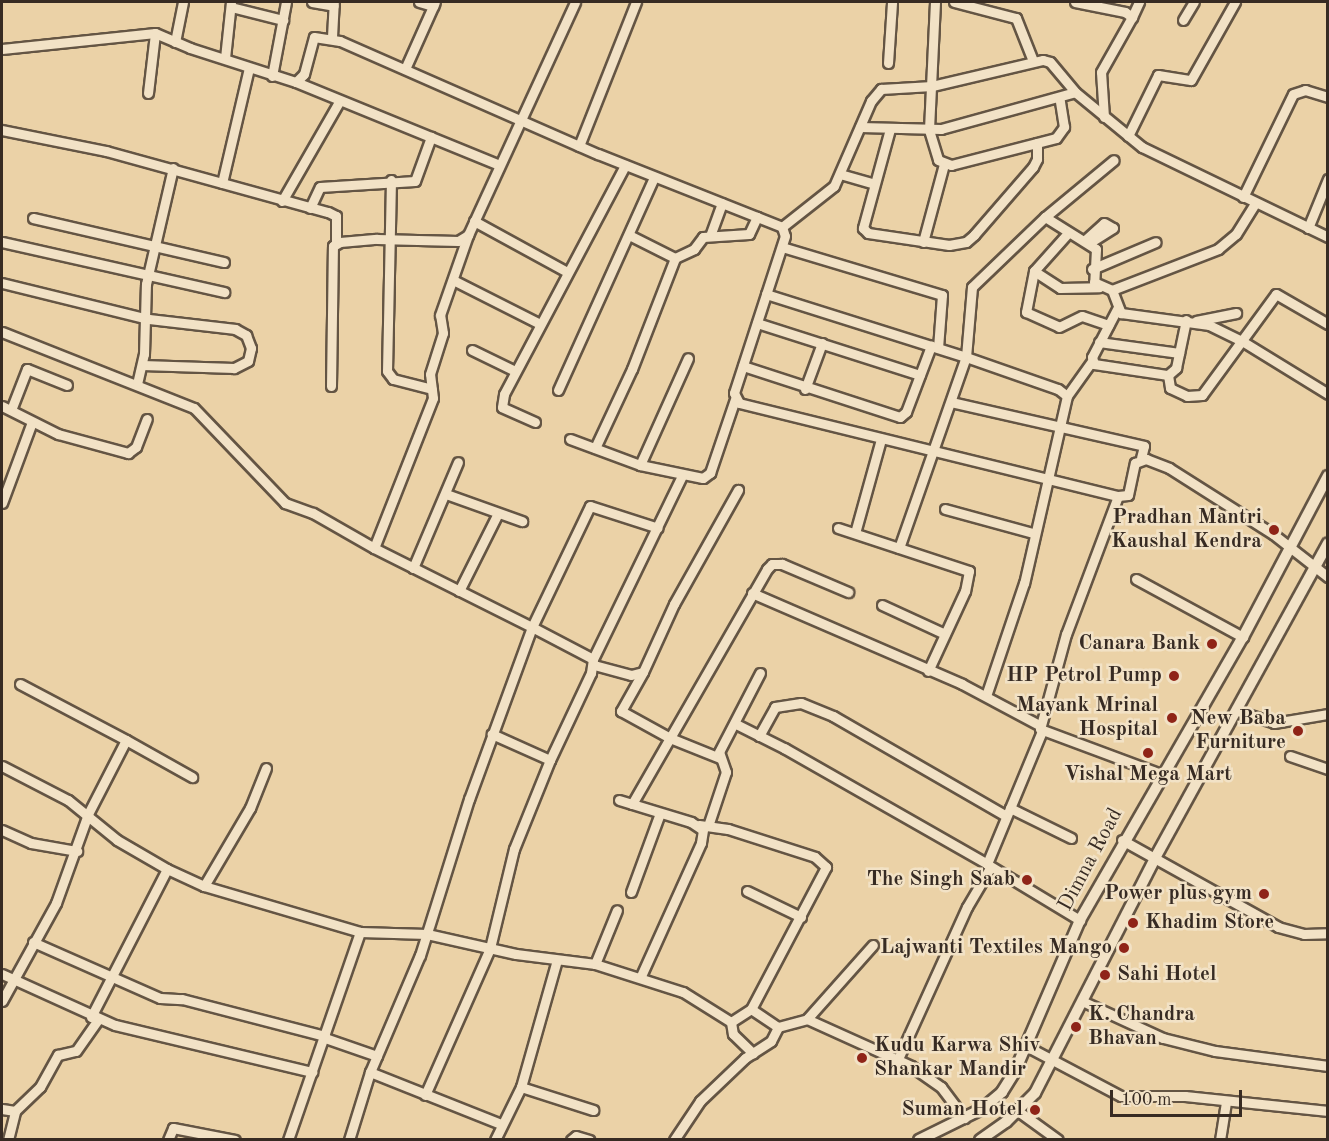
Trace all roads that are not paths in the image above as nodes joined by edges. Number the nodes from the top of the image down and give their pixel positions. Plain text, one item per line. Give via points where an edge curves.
1 (183, 2) edge
2 (286, 2) edge
3 (312, 2) edge
4 (419, 2) edge
5 (573, 2) edge
6 (636, 2) edge
7 (892, 2) edge
8 (935, 2) edge
9 (954, 2) edge
10 (1075, 2) edge
11 (1139, 2) edge
12 (1194, 2) edge
13 (1235, 2) edge
14 (231, 4) edge
15 (334, 4) edge
16 (434, 4) edge
17 (1103, 5) edge
18 (1132, 17) junction
19 (283, 20) junction
20 (1183, 20) dead end
21 (155, 33) junction
22 (332, 37) junction
23 (175, 42) junction
24 (2, 49) edge
25 (225, 58) junction
26 (1033, 61) junction
27 (888, 63) dead end
28 (249, 68) junction
29 (405, 69) junction
30 (272, 76) junction
31 (296, 82) junction
32 (932, 86) junction
33 (1075, 92) junction
34 (148, 93) dead end
35 (1059, 96) junction
36 (1328, 97) edge
37 (340, 100) junction
38 (1104, 117) junction
39 (522, 121) junction
40 (860, 127) junction
41 (890, 129) junction
42 (2, 130) edge
43 (929, 130) junction
44 (1128, 136) junction
45 (431, 137) junction
46 (1037, 143) junction
47 (579, 146) junction
48 (1114, 160) dead end
49 (944, 164) junction
50 (499, 165) junction
51 (625, 165) junction
52 (173, 168) junction
53 (840, 174) junction
54 (654, 177) junction
55 (1328, 179) edge
56 (391, 180) junction
57 (222, 183) junction
58 (874, 184) junction
59 (1243, 198) junction
60 (282, 201) junction
61 (722, 203) junction
62 (1255, 203) junction
63 (310, 208) junction
64 (757, 217) junction
65 (1045, 217) junction
66 (33, 218) dead end
67 (474, 221) junction
68 (782, 226) junction
69 (1308, 228) junction
70 (1068, 233) junction
71 (468, 235) junction
72 (631, 236) junction
73 (710, 236) junction
74 (1328, 237) edge
75 (388, 239) junction
76 (2, 242) edge
77 (923, 242) junction
78 (1156, 242) dead end
79 (336, 243) junction
80 (782, 246) junction
81 (156, 248) junction
82 (675, 258) junction
83 (224, 262) dead end
84 (1092, 269) junction
85 (1034, 271) junction
86 (567, 272) junction
87 (147, 276) junction
88 (453, 280) junction
89 (2, 283) edge
90 (1099, 287) junction
91 (1112, 290) junction
92 (224, 292) dead end
93 (766, 294) junction
94 (1117, 309) junction
95 (1236, 313) dead end
96 (143, 318) junction
97 (1190, 321) junction
98 (757, 322) junction
99 (540, 324) junction
100 (1328, 324) edge
101 (1108, 325) junction
102 (2, 332) edge
103 (1242, 341) junction
104 (1099, 342) junction
105 (822, 343) junction
106 (935, 347) junction
107 (472, 350) dead end
108 (1179, 353) junction
109 (966, 357) junction
110 (688, 358) dead end
111 (1092, 361) junction
112 (142, 365) junction
113 (742, 366) junction
114 (515, 371) junction
115 (920, 375) junction
116 (1168, 375) junction
117 (137, 384) junction
118 (67, 385) dead end
119 (331, 386) dead end
120 (432, 389) junction
121 (805, 389) junction
122 (558, 390) dead end
123 (1328, 394) edge
124 (1067, 396) junction
125 (735, 399) junction
126 (951, 402) junction
127 (6, 408) edge
128 (147, 419) dead end
129 (32, 422) junction
130 (535, 422) dead end
131 (1058, 429) junction
132 (570, 439) dead end
133 (881, 440) junction
134 (595, 448) junction
135 (930, 451) junction
136 (1141, 458) junction
137 (458, 462) dead end
138 (640, 465) junction
139 (682, 476) junction
140 (1328, 476) edge
141 (1048, 480) junction
142 (738, 490) dead end
143 (446, 494) junction
144 (1118, 496) junction
145 (2, 503) edge
146 (945, 508) dead end
147 (498, 513) junction
148 (522, 521) dead end
149 (658, 528) junction
150 (838, 528) dead end
151 (855, 533) junction
152 (1034, 533) junction
153 (1328, 543) edge
154 (1289, 546) junction
155 (374, 548) junction
156 (899, 548) junction
157 (413, 568) junction
158 (1315, 569) junction
159 (1328, 578) edge
160 (1136, 579) dead end
161 (459, 591) junction
162 (848, 592) dead end
163 (752, 594) junction
164 (882, 604) dead end
165 (532, 627) junction
166 (945, 634) junction
167 (1243, 637) junction
168 (594, 662) junction
169 (928, 671) junction
170 (642, 672) junction
171 (760, 673) dead end
172 (20, 684) dead end
173 (986, 696) junction
174 (1238, 711) junction
175 (1328, 714) edge
176 (736, 724) junction
177 (1041, 728) junction
178 (492, 734) junction
179 (759, 736) junction
180 (669, 737) junction
181 (126, 741) junction
182 (1290, 756) dead end
183 (720, 758) junction
184 (550, 760) junction
185 (2, 766) edge
186 (266, 768) dead end
187 (1328, 769) edge
188 (1161, 774) junction
189 (192, 777) dead end
190 (619, 800) dead end
191 (632, 804) junction
192 (1008, 812) junction
193 (660, 813) junction
194 (88, 814) junction
195 (703, 825) junction
196 (2, 830) edge
197 (1071, 838) dead end
198 (1122, 840) junction
199 (77, 851) junction
200 (1155, 858) junction
201 (988, 866) junction
202 (167, 869) junction
203 (204, 886) junction
204 (747, 891) dead end
205 (631, 892) dead end
206 (617, 910) dead end
207 (801, 917) junction
208 (1080, 920) junction
209 (360, 932) junction
210 (1328, 933) edge
211 (427, 934) junction
212 (33, 942) junction
213 (873, 945) dead end
214 (490, 948) junction
215 (557, 960) junction
216 (595, 964) junction
217 (2, 974) edge
218 (110, 976) junction
219 (641, 976) junction
220 (13, 980) junction
221 (2, 1001) edge
222 (1082, 1001) junction
223 (751, 1009) junction
224 (95, 1018) junction
225 (807, 1018) junction
226 (731, 1022) junction
227 (778, 1027) junction
228 (325, 1037) junction
229 (1026, 1046) junction
230 (753, 1053) junction
231 (377, 1056) junction
232 (898, 1059) junction
233 (1051, 1059) junction
234 (1328, 1066) edge
235 (312, 1072) junction
236 (370, 1072) junction
237 (521, 1087) junction
238 (425, 1095) junction
239 (1226, 1101) junction
240 (2, 1109) edge
241 (593, 1110) dead end
242 (15, 1111) junction
243 (1328, 1111) edge
244 (1018, 1112) junction
245 (964, 1118) junction
246 (501, 1124) junction
247 (8, 1140) edge
248 (168, 1140) edge
249 (235, 1140) edge
250 (288, 1140) edge
251 (350, 1140) edge
252 (495, 1140) edge
253 (571, 1140) edge
254 (589, 1140) edge
255 (674, 1140) edge
256 (919, 1140) edge
257 (980, 1140) edge
258 (1058, 1140) edge
259 (1220, 1140) edge

1 - 23 street
2 - 19 street
3 - 15 street
4 - 16 street
5 - 39 street
6 - 47 street
7 - 27 street
8 - 32 street
9 - 26 street via 1016,18
10 - 17 street
11 - 18 street
12 - 20 street
13 - 44 street via 1191,80 1158,75
14 - 19 street
14 - 25 street
15 - 22 street
16 - 29 street
17 - 18 street
18 - 38 street via 1101,72
19 - 30 street
21 - 23 street
21 - 24 street
21 - 34 street
22 - 29 street
22 - 31 street via 314,36 304,74
23 - 25 street
25 - 28 street
26 - 32 street
26 - 33 street via 1050,63
28 - 30 street
28 - 57 street
29 - 39 street
30 - 31 street
31 - 37 street
32 - 40 street via 880,88
32 - 43 street
33 - 35 street
33 - 38 street
35 - 43 street
35 - 46 street via 1062,134
36 - 59 street via 1305,90 1293,94
37 - 45 street
37 - 60 street
38 - 44 street
39 - 47 street
39 - 50 street
40 - 41 street
40 - 53 street
41 - 43 street
41 - 58 street
42 - 52 street
43 - 49 street via 933,152
44 - 59 street via 1177,166
45 - 50 street
45 - 56 street via 415,181
46 - 49 street
46 - 77 street via 1033,167 966,242
47 - 51 street
48 - 65 street
49 - 77 street
50 - 67 street
51 - 54 street
51 - 86 street
52 - 57 street
52 - 81 street
53 - 58 street
53 - 68 street via 827,193
54 - 61 street
54 - 72 street
55 - 69 street
56 - 63 street via 356,187 320,187
56 - 75 street
57 - 60 street
58 - 77 street via 863,221 868,233
59 - 62 street
60 - 63 street
61 - 64 street
61 - 73 street
62 - 69 street
62 - 91 street via 1236,234 1218,249
63 - 79 street via 336,216
64 - 68 street
64 - 73 street via 748,234
65 - 70 street
65 - 109 street via 976,280
66 - 81 street
67 - 71 street
67 - 86 street
68 - 80 street via 786,231
69 - 74 street
70 - 84 street via 1087,242 1097,254
70 - 85 street
71 - 75 street via 459,241
71 - 88 street
72 - 82 street
72 - 122 street
73 - 82 street via 699,239 694,249
75 - 79 street
75 - 120 street via 387,371 393,379
76 - 87 street
78 - 84 street
79 - 119 street via 332,252
80 - 93 street
80 - 106 street via 942,295
81 - 83 street
81 - 87 street
82 - 134 street via 632,369
84 - 90 street
85 - 90 street via 1060,288
85 - 101 street via 1025,303 1029,316 1059,327 1082,316
86 - 99 street
87 - 92 street
87 - 96 street
88 - 99 street
88 - 120 street via 440,315 444,333 430,374
89 - 96 street
90 - 91 street
91 - 94 street
93 - 98 street
93 - 106 street
94 - 97 street via 1125,315
94 - 101 street
95 - 97 street
96 - 112 street
96 - 112 street via 235,329 246,335 251,348 248,360 234,368
97 - 103 street
97 - 108 street
98 - 105 street
98 - 113 street
99 - 114 street
100 - 103 street via 1276,294
101 - 104 street
102 - 117 street
103 - 116 street via 1202,395 1187,396 1170,388
103 - 123 street
104 - 108 street
104 - 111 street
105 - 115 street
105 - 121 street
106 - 109 street
106 - 115 street
107 - 114 street
108 - 116 street via 1176,368
109 - 124 street via 1058,389
109 - 126 street
110 - 138 street
111 - 116 street via 1100,366
111 - 124 street
112 - 117 street
113 - 121 street
113 - 125 street
114 - 130 street via 502,407
115 - 121 street via 906,412 900,417
117 - 155 street via 194,408 285,503 313,513
118 - 127 street via 27,369
120 - 155 street via 433,398
124 - 131 street
125 - 133 street
125 - 139 street via 707,477
126 - 131 street
126 - 135 street
127 - 129 street
128 - 129 street via 136,447 128,453 58,434
129 - 145 street
131 - 136 street via 1144,446
131 - 141 street
132 - 134 street
133 - 135 street
133 - 151 street
134 - 138 street
135 - 141 street
135 - 156 street
136 - 144 street via 1135,463 1128,495
136 - 154 street via 1168,468
137 - 143 street
138 - 139 street
139 - 149 street
140 - 154 street, Dimna Road
141 - 144 street
141 - 152 street
142 - 170 street via 674,604
143 - 147 street
143 - 157 street
144 - 177 street via 1066,634
146 - 152 street
147 - 148 street
147 - 161 street
149 - 165 street via 590,506
149 - 168 street
150 - 151 street
151 - 156 street
152 - 173 street via 1024,583
153 - 158 street
154 - 158 street
154 - 167 street, Dimna Road
155 - 157 street
156 - 166 street via 969,572
157 - 161 street
158 - 159 street
158 - 174 street
160 - 167 street
161 - 165 street
162 - 163 street via 777,563 767,569
163 - 169 street
163 - 180 street
164 - 166 street
165 - 168 street
165 - 178 street
166 - 169 street
167 - 188 street, Dimna Road
168 - 170 street via 631,675
168 - 184 street
169 - 173 street
170 - 180 street via 621,711
171 - 176 street
172 - 181 street
173 - 177 street
174 - 175 street via 1275,723
174 - 200 street
176 - 179 street
176 - 183 street via 719,752
177 - 188 street
177 - 192 street
178 - 184 street
178 - 211 street
179 - 192 street via 775,706 801,703 833,716
179 - 201 street
180 - 183 street
180 - 191 street
181 - 189 street
181 - 194 street
182 - 187 street
183 - 195 street via 726,772
184 - 214 street via 514,849
185 - 194 street
186 - 203 street via 250,808
188 - 198 street, Dimna Road
190 - 191 street
191 - 193 street
192 - 197 street
192 - 201 street
193 - 195 street
193 - 205 street
194 - 199 street
194 - 202 street via 117,840
195 - 207 street via 728,829 825,862 825,872
195 - 219 street via 701,843
196 - 199 street via 31,843
198 - 200 street
198 - 208 street, Dimna Road
199 - 212 street via 56,903
200 - 210 street via 1278,927 1304,934
200 - 222 street
201 - 208 street
201 - 232 street
202 - 203 street
202 - 218 street
203 - 209 street
204 - 207 street
206 - 216 street
207 - 223 street
208 - 229 street, Dimna Road
209 - 211 street
209 - 228 street
211 - 214 street
211 - 231 street
212 - 218 street
212 - 220 street
213 - 225 street
214 - 215 street
214 - 238 street
215 - 216 street
215 - 237 street
216 - 219 street
217 - 220 street
218 - 224 street
218 - 228 street via 160,998 182,999
219 - 226 street via 683,992
220 - 221 street
220 - 224 street
222 - 233 street
222 - 234 street via 1163,1038 1215,1050
223 - 226 street
223 - 227 street
224 - 235 street
224 - 242 street via 80,1047 58,1055 40,1087
225 - 227 street
225 - 232 street
226 - 230 street via 732,1034
227 - 230 street via 771,1041
228 - 231 street
228 - 235 street
229 - 233 street
229 - 245 street, Dimna Road via 1002,1092
230 - 255 street via 700,1101
231 - 236 street
232 - 245 street via 934,1081
233 - 239 street via 1121,1096 1166,1095
233 - 244 street via 1035,1093
235 - 250 street
236 - 238 street
236 - 251 street
237 - 241 street
237 - 246 street
238 - 246 street
239 - 243 street
239 - 259 street
240 - 242 street
242 - 247 street
244 - 257 street
244 - 258 street
245 - 256 street, Dimna Road
246 - 252 street
248 - 249 street via 173,1128
253 - 254 street via 576,1136

